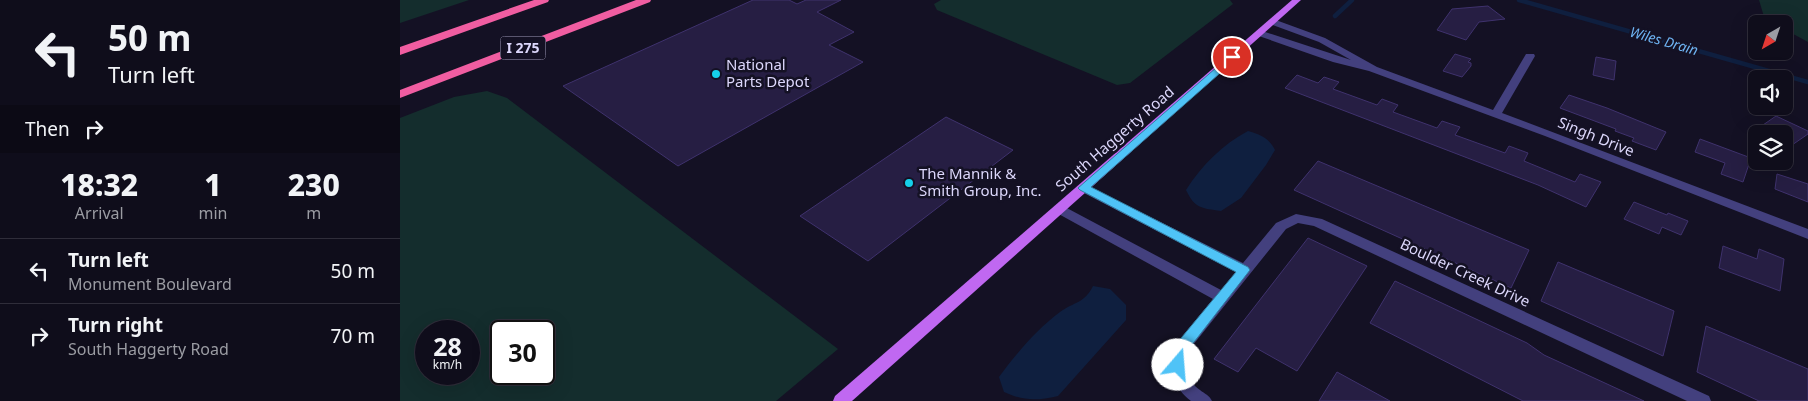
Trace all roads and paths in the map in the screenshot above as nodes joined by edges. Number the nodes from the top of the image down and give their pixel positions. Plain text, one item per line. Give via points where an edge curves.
1 (544, 0) edge
2 (646, 0) edge
3 (1297, 0) edge
4 (1273, 22) junction
5 (1259, 33) junction
6 (400, 50) edge
7 (1530, 56) dead end
8 (1373, 69) junction
9 (400, 94) edge
10 (1496, 114) junction
11 (1084, 188) junction
12 (1059, 209) junction
13 (1808, 234) edge
14 (1244, 270) junction
15 (1222, 297) junction
16 (841, 401) edge
17 (1204, 401) edge
18 (1703, 401) edge

1 - 6 highway, I 275
2 - 9 highway, I 275
3 - 4 main road, South Haggerty Road
4 - 5 main road, South Haggerty Road
4 - 8 street, Singh Drive via 1322,40
5 - 8 street, Singh Drive
5 - 11 main road, South Haggerty Road
7 - 10 street
8 - 10 street, Singh Drive
10 - 13 street, Singh Drive
11 - 12 main road, South Haggerty Road
11 - 14 street
12 - 15 street
12 - 16 main road, South Haggerty Road
14 - 15 street, Boulder Creek Drive
14 - 18 street, Boulder Creek Drive via 1282,226 1296,218 1317,222
15 - 17 street, Boulder Creek Drive via 1177,353 1179,377 1191,393

